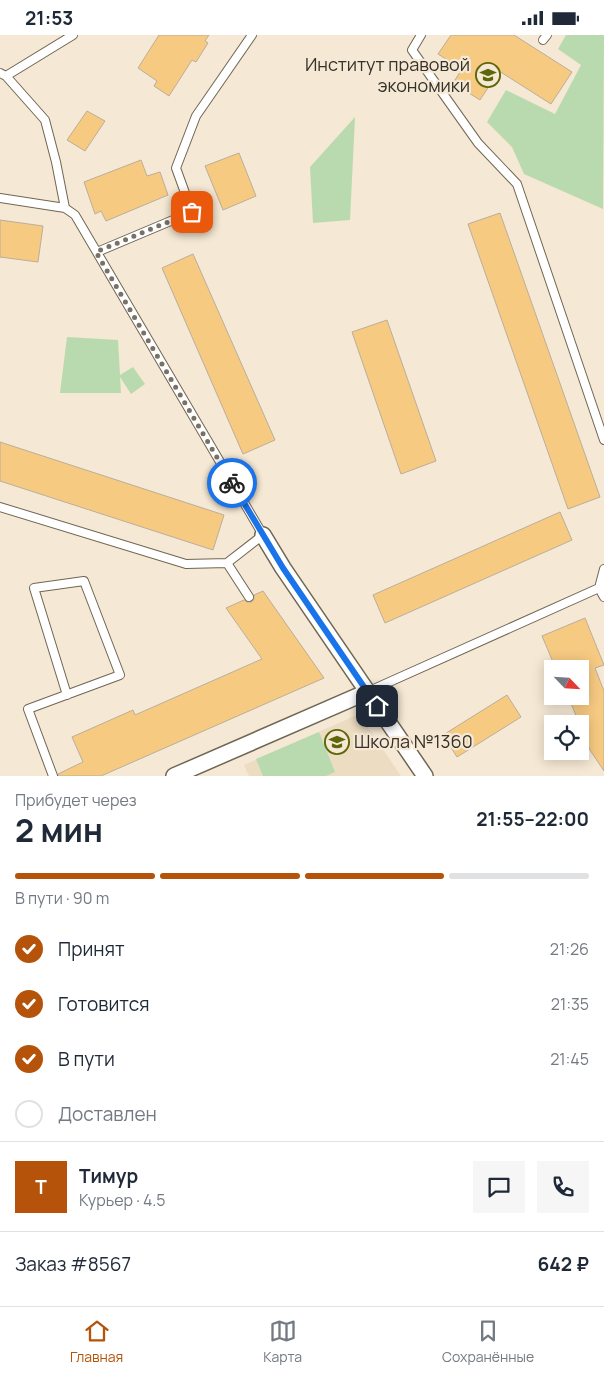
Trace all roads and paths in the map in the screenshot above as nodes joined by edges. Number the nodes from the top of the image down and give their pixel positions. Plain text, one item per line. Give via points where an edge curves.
1 (73, 35) edge
2 (252, 35) edge
3 (421, 35) edge
4 (3, 75) edge
5 (0, 198) edge
6 (65, 208) junction
7 (96, 252) junction
8 (604, 441) edge
9 (0, 507) edge
10 (263, 535) junction
11 (227, 563) junction
12 (604, 569) edge
13 (602, 588) edge
14 (249, 597) dead end
15 (604, 597) edge
16 (367, 692) junction
17 (67, 695) junction
18 (53, 776) edge
19 (174, 776) edge
20 (425, 776) edge

1 - 4 lane
2 - 7 lane via 196,116 176,168 192,212
3 - 8 lane via 412,50 478,143 517,184
4 - 6 lane via 45,121
5 - 6 lane
6 - 7 lane via 75,215
7 - 10 lane
9 - 11 lane via 186,563
10 - 11 lane
10 - 16 street
11 - 14 lane
12 - 13 lane
13 - 15 lane
13 - 16 lane
16 - 19 street
16 - 20 street
17 - 17 lane via 34,588 84,581 120,675
17 - 18 lane via 28,709

